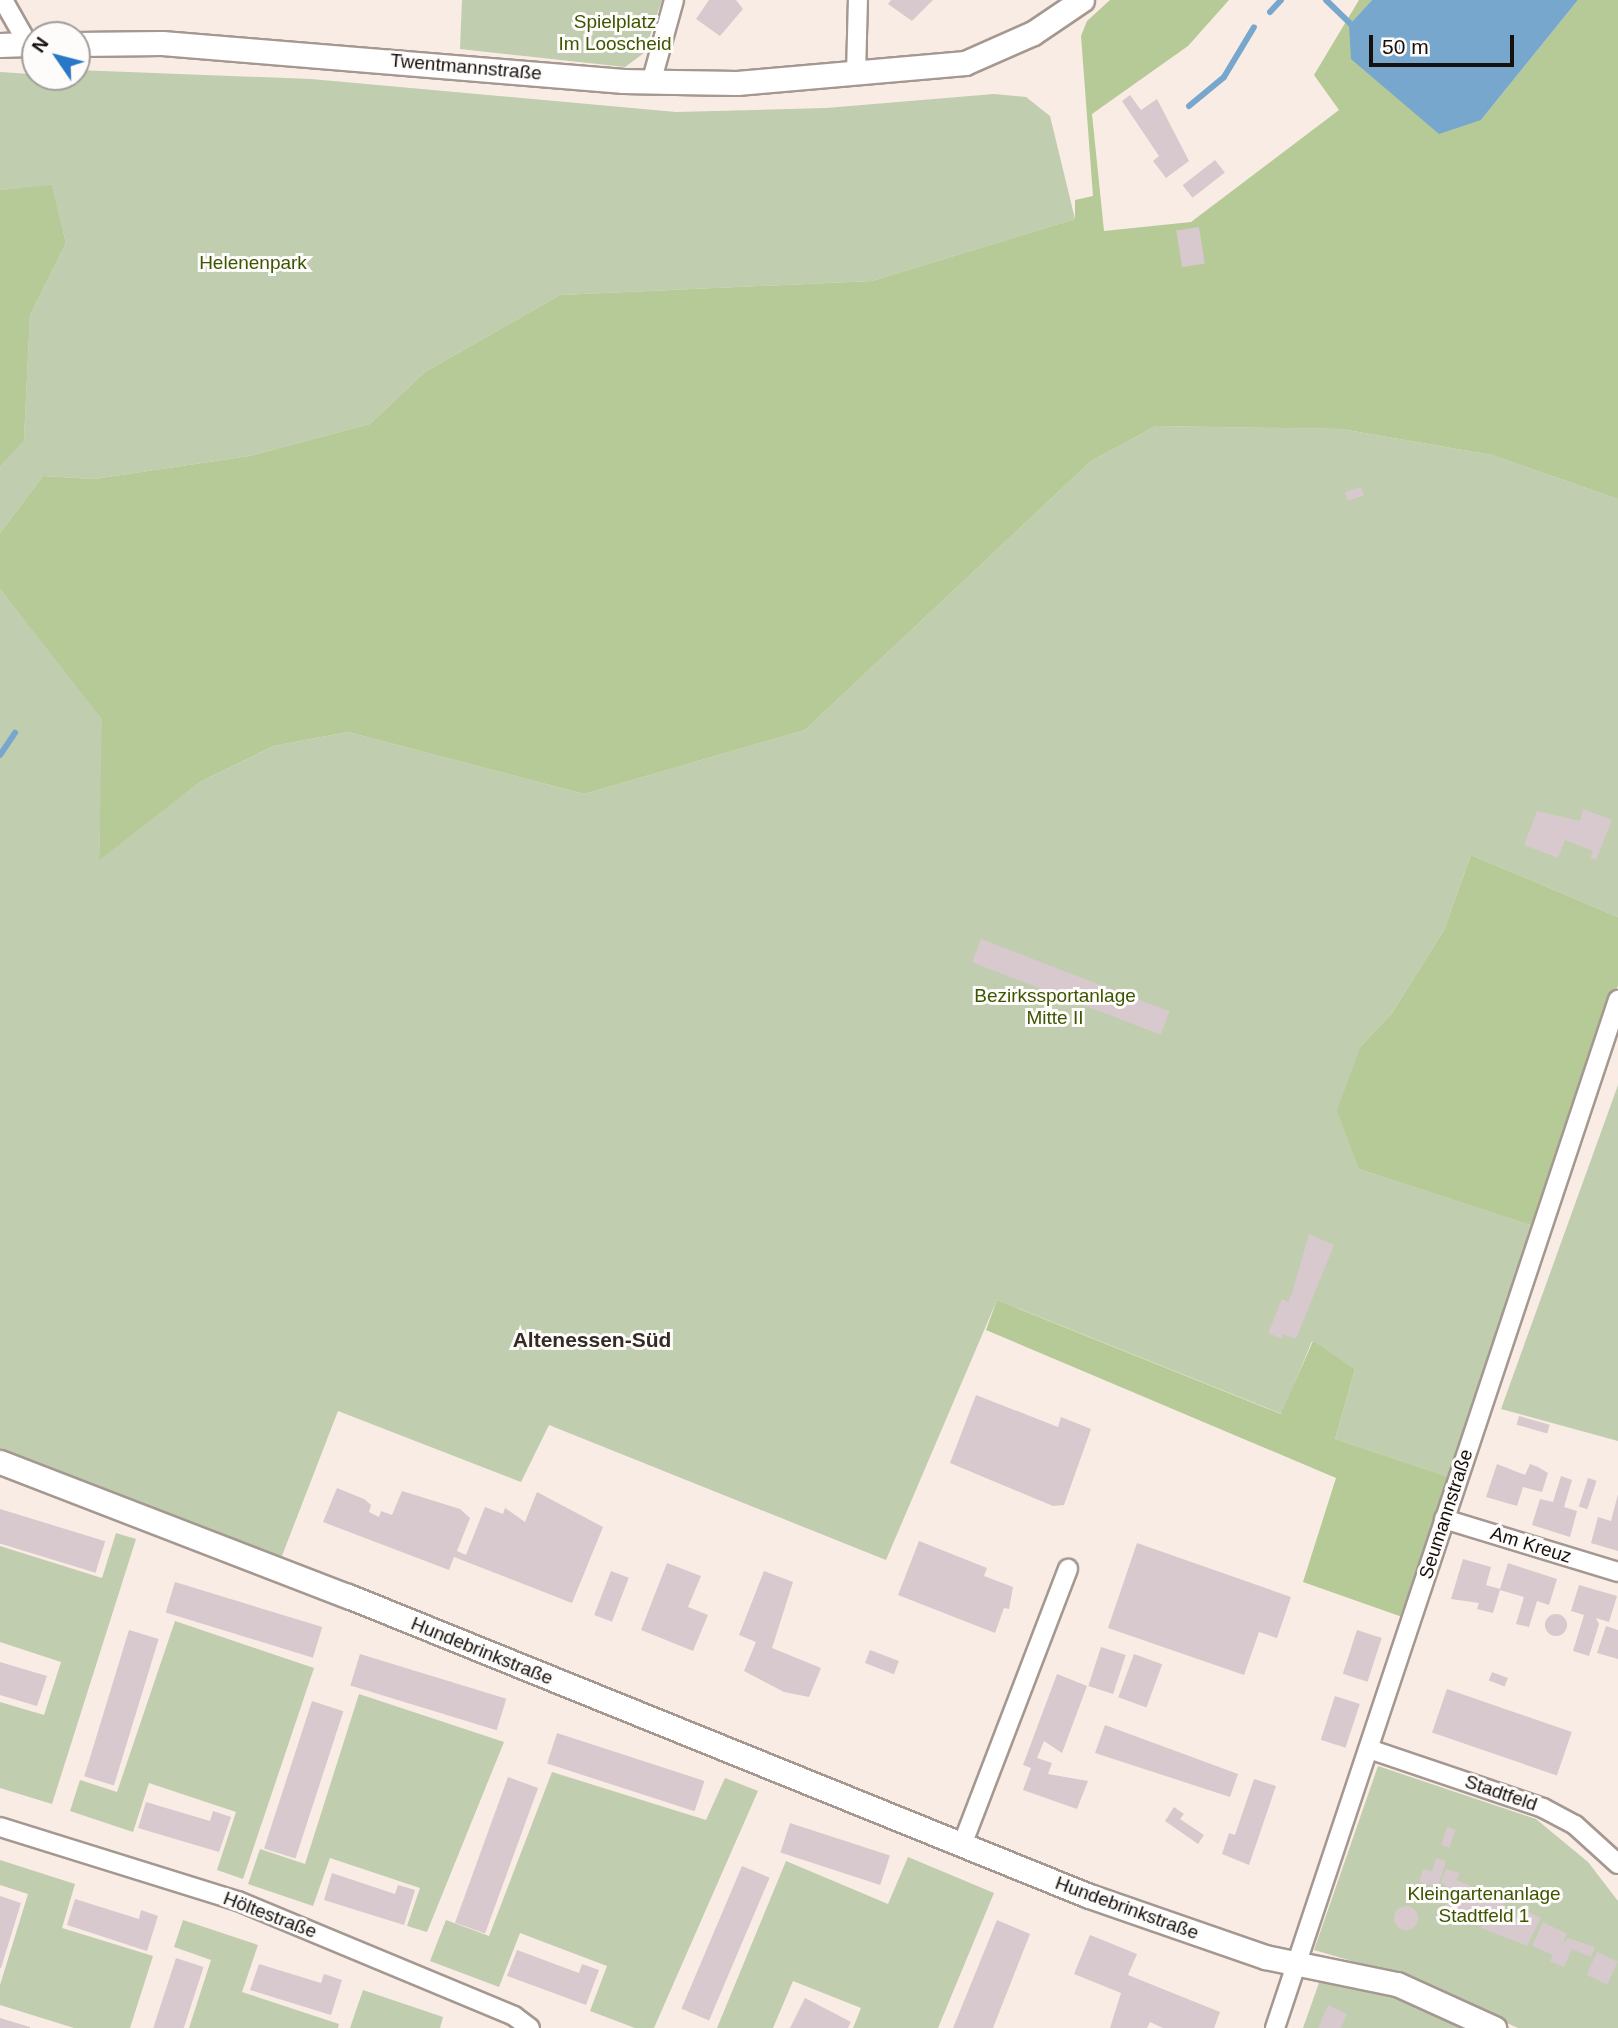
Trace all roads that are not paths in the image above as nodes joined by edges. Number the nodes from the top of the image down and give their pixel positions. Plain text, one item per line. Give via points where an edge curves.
1 (3, 0) edge
2 (674, 0) edge
3 (858, 0) edge
4 (1082, 0) edge
5 (21, 28) edge
6 (91, 44) edge
7 (21, 45) edge
8 (0, 46) edge
9 (856, 74) junction
10 (651, 83) junction
11 (1618, 1000) edge
12 (0, 1462) edge
13 (1444, 1519) junction
14 (1068, 1569) dead end
15 (1618, 1572) edge
16 (1369, 1749) junction
17 (0, 1827) edge
18 (962, 1846) junction
19 (1618, 1864) edge
20 (1295, 1965) junction
21 (530, 2028) edge
22 (1275, 2028) edge
23 (1494, 2028) edge

1 - 5 street
2 - 10 street
3 - 9 street
4 - 9 street, Twentmannstraße via 1033,33 965,63
6 - 10 street, Twentmannstraße via 162,43
7 - 8 street
9 - 10 street, Twentmannstraße via 737,83
11 - 13 street, Seumannstraße
12 - 18 street, Hundebrinkstraße via 348,1595
13 - 15 street, Am Kreuz
13 - 16 street, Seumannstraße
14 - 18 street
16 - 19 street, Stadtfeld via 1544,1808 1575,1825
16 - 20 street, Seumannstraße
17 - 21 street, Höltestraße via 238,1901 514,2016
18 - 20 street, Hundebrinkstraße via 1089,1896
20 - 22 street, Seumannstraße
20 - 23 street, Hundebrinkstraße via 1397,1984

